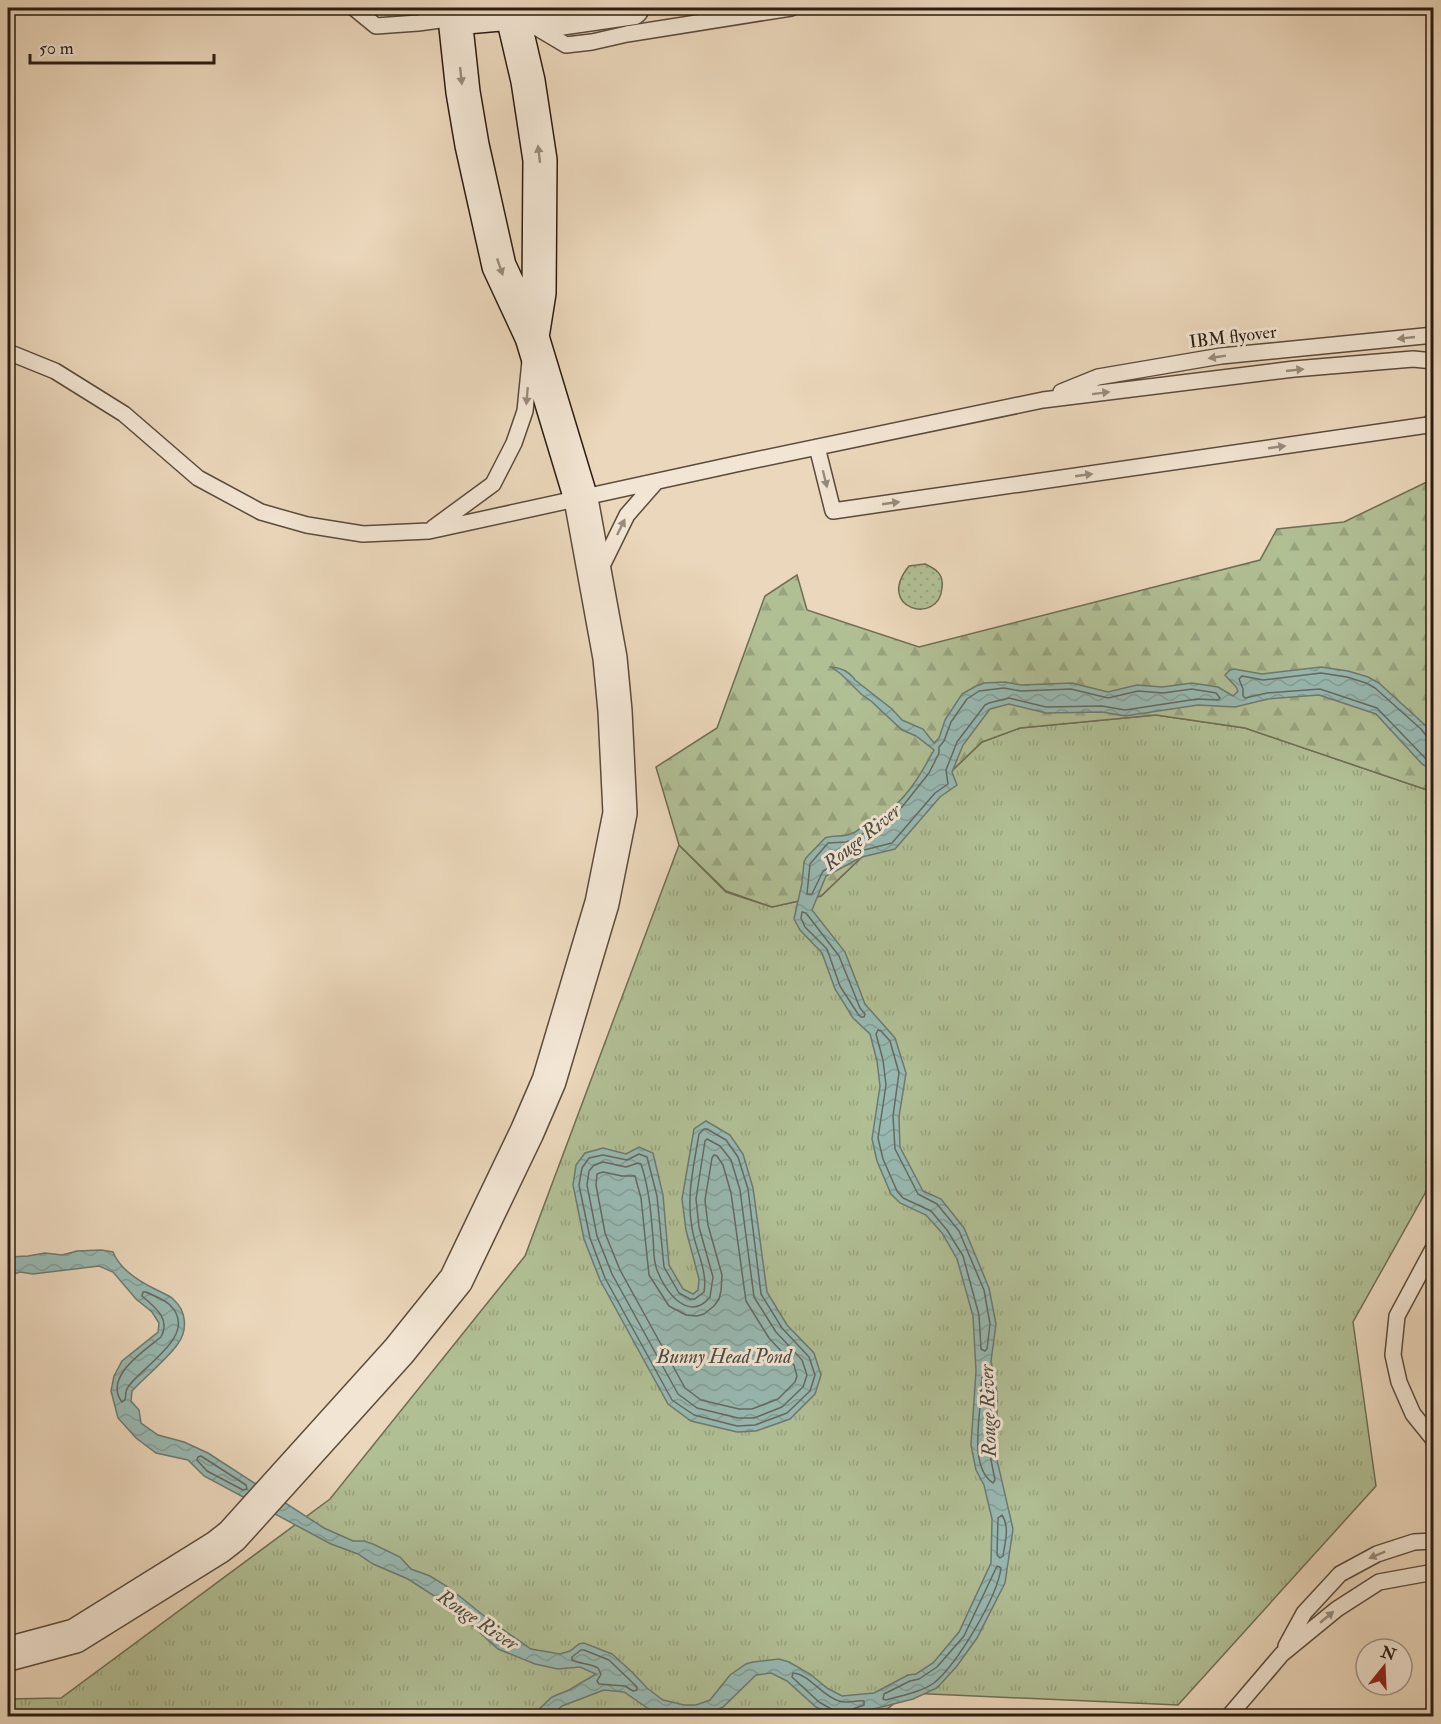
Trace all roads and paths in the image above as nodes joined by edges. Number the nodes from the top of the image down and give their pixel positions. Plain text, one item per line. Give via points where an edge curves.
1 (354, 8) edge
2 (632, 8) edge
3 (791, 8) edge
4 (513, 9) edge
5 (454, 13) edge
6 (540, 200) junction
7 (488, 212) junction
8 (1434, 335) edge
9 (532, 337) junction
10 (8, 352) edge
11 (1434, 361) edge
12 (1043, 400) junction
13 (1434, 420) edge
14 (817, 447) junction
15 (655, 483) junction
16 (582, 499) junction
17 (429, 531) junction
18 (596, 579) junction
19 (1434, 1247) edge
20 (1434, 1440) edge
21 (1434, 1541) edge
22 (1434, 1572) edge
23 (8, 1654) edge
24 (1282, 1654) junction
25 (1229, 1716) edge

1 - 5 lane via 376,26 418,23
2 - 4 street via 563,18
3 - 4 lane via 566,45
4 - 5 street
6 -> 4 street via 540,160
5 -> 7 street via 470,134
6 - 7 street via 514,212
6 - 9 street via 539,293
7 -> 9 street via 499,266
8 -> 12 lane, IBM flyover via 1221,356 1098,377
9 - 16 street
9 -> 17 lane via 525,411 493,484
10 - 17 lane via 55,371 124,414 198,478 261,512 346,533
12 -> 11 lane via 1294,369
12 - 14 lane
14 -> 13 lane via 833,511 1428,425
14 - 15 lane
15 - 16 lane
18 -> 15 lane via 627,514
16 - 17 lane
16 - 18 street
18 - 23 street via 610,658 620,813 602,903 549,1081 456,1280 399,1351 232,1536 75,1636
19 - 20 lane via 1396,1316 1393,1355 1413,1414
21 -> 24 lane via 1414,1542 1377,1554 1340,1574 1305,1613
24 -> 22 lane via 1336,1609 1379,1582
24 - 25 lane

